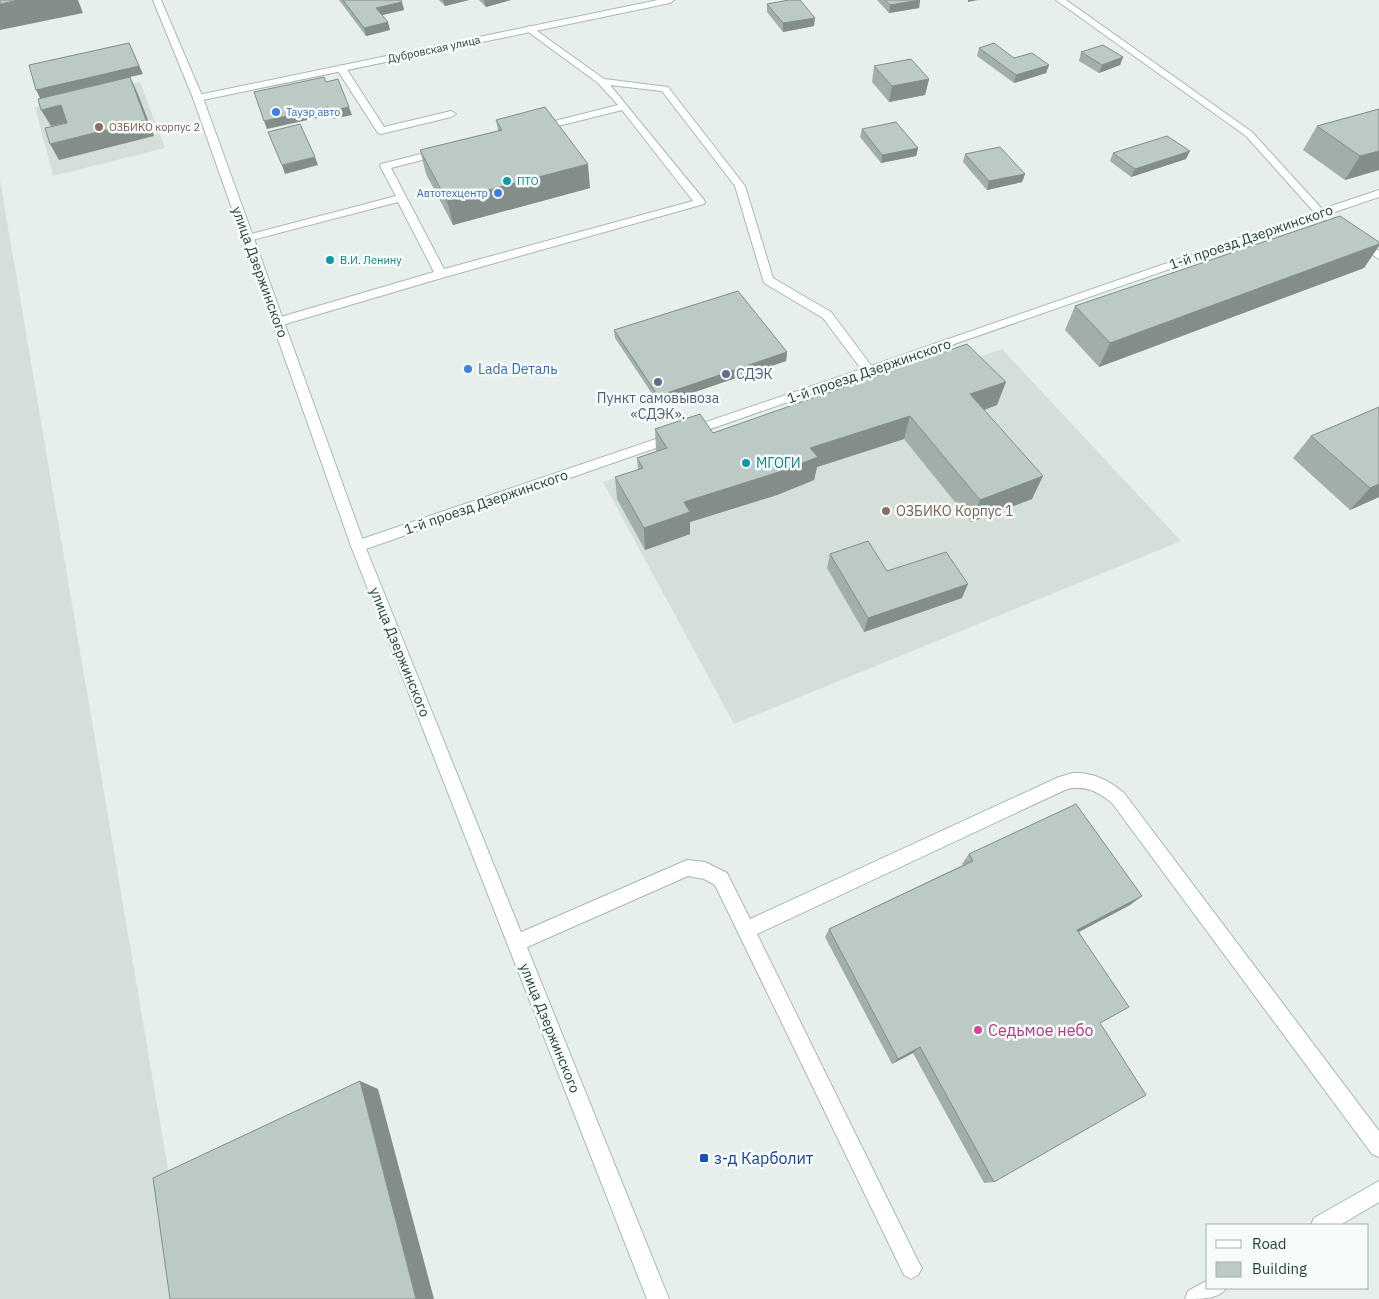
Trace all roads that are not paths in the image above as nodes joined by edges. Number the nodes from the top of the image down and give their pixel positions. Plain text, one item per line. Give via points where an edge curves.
1 (157, 0) edge
2 (670, 0) edge
3 (1060, 0) edge
4 (530, 29) junction
5 (342, 68) junction
6 (601, 81) junction
7 (198, 98) junction
8 (624, 107) junction
9 (451, 114) dead end
10 (528, 130) edge
11 (452, 150) edge
12 (1379, 193) edge
13 (402, 198) junction
14 (1320, 213) junction
15 (1334, 224) edge
16 (1349, 234) edge
17 (248, 238) junction
18 (1379, 256) edge
19 (441, 274) junction
20 (278, 322) junction
21 (869, 371) junction
22 (358, 546) junction
23 (747, 930) junction
24 (516, 943) junction
25 (1379, 1147) edge
26 (1379, 1191) edge
27 (1323, 1224) edge
28 (911, 1268) dead end
29 (1213, 1289) edge
30 (658, 1299) edge
31 (1196, 1299) edge

1 - 7 street, улица Дзержинского
2 - 4 street, Дубровская улица
3 - 14 street via 1249,134
4 - 5 street, Дубровская улица
4 - 6 street
5 - 7 street, Дубровская улица
5 - 9 street via 381,130
6 - 8 street
6 - 21 street via 665,89 740,186 768,280 827,315
7 - 17 street, улица Дзержинского
8 - 10 street
8 - 19 street via 700,202
11 - 13 street via 385,166
12 - 14 street, 1-й проезд Дзержинского
13 - 17 street
13 - 19 street
14 - 15 street
14 - 21 street, 1-й проезд Дзержинского
16 - 18 street
17 - 20 street, улица Дзержинского
19 - 20 street
20 - 22 street, улица Дзержинского
21 - 22 street, 1-й проезд Дзержинского
22 - 24 street, улица Дзержинского
23 - 24 street via 721,879 709,871 693,868 677,872
23 - 25 street via 1065,782 1085,780 1096,783 1118,798
23 - 28 street
24 - 30 street, улица Дзержинского
26 - 27 street
29 - 31 street

